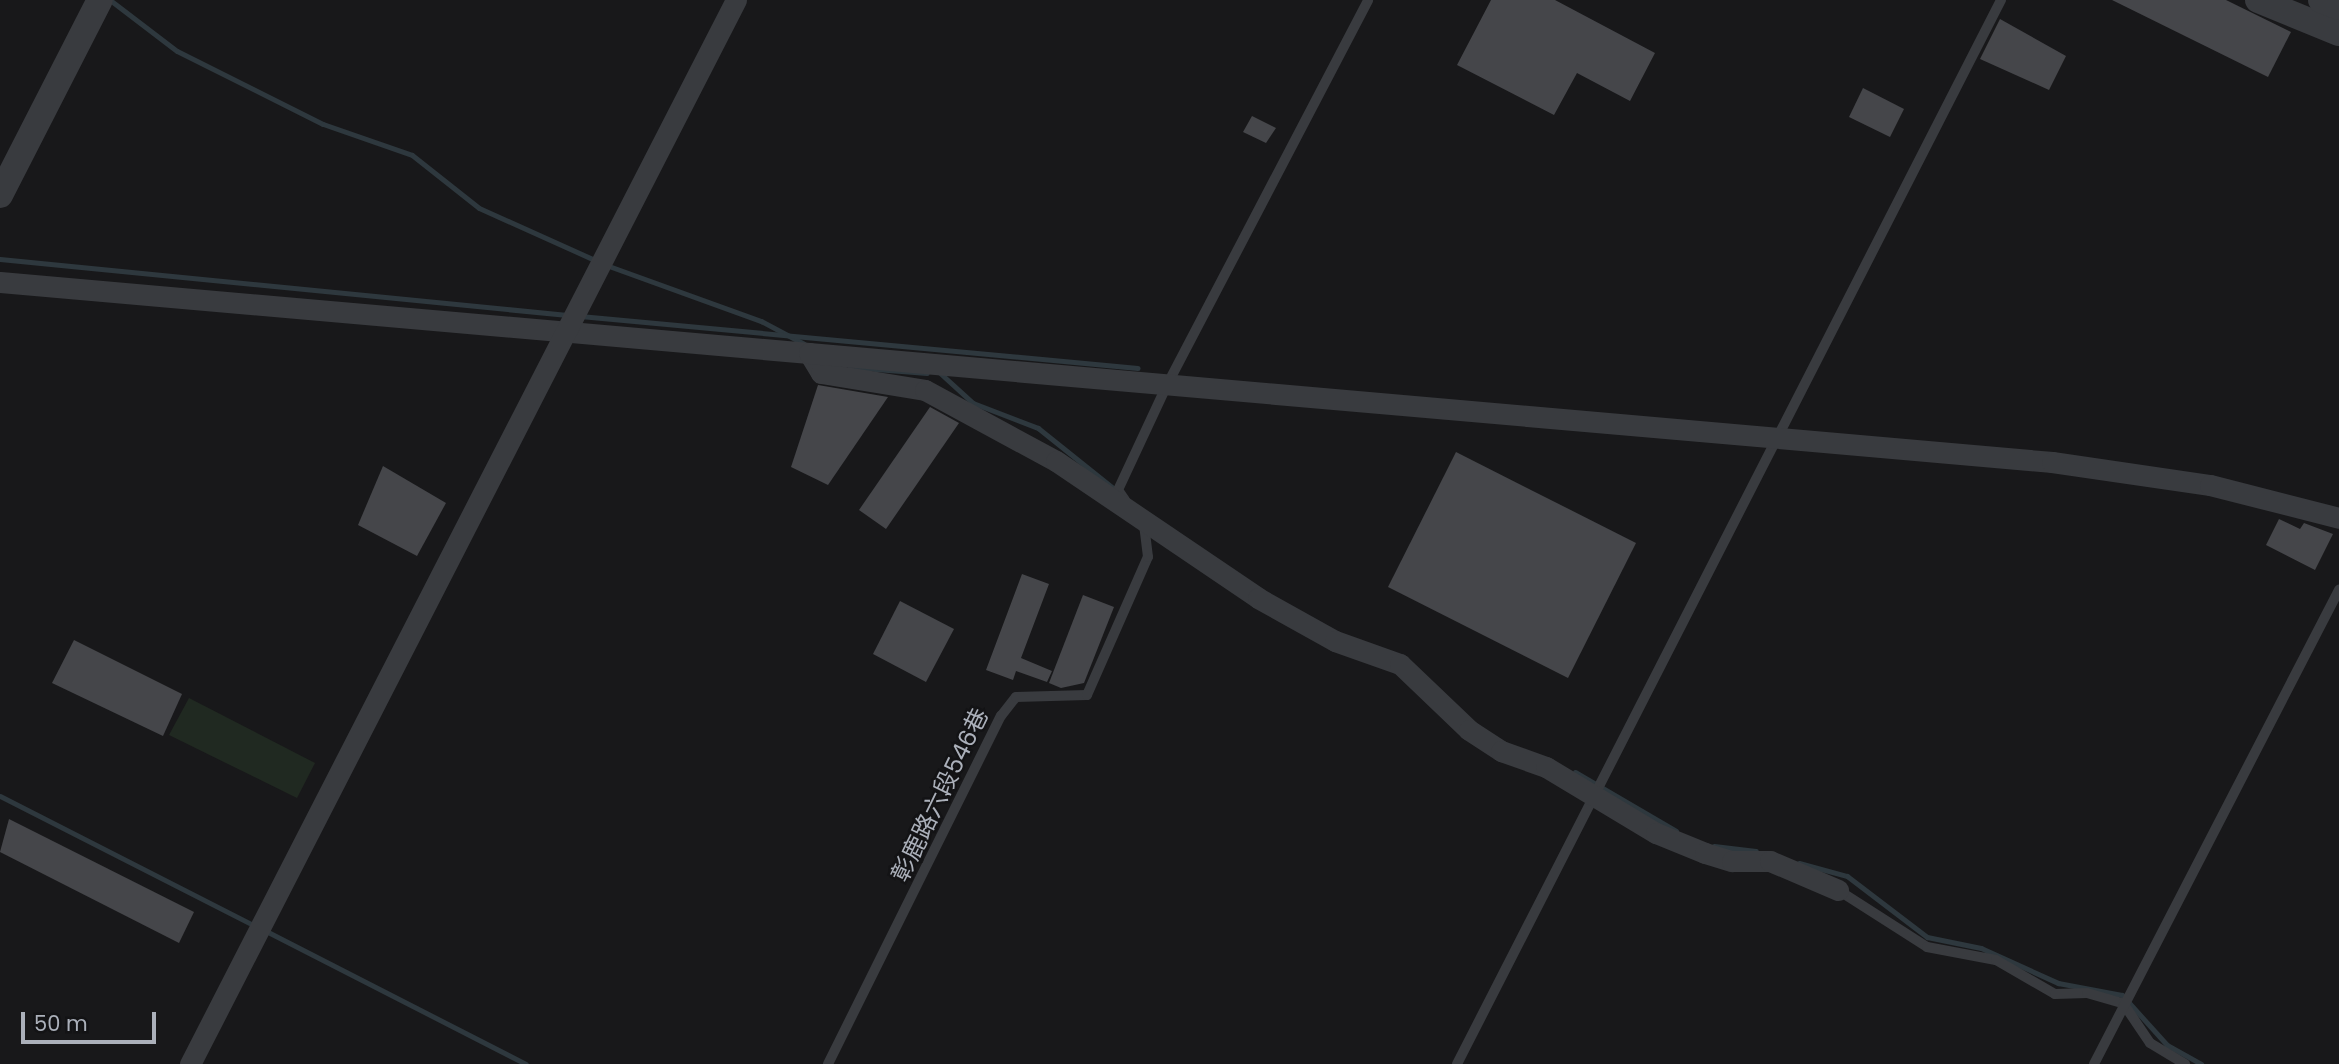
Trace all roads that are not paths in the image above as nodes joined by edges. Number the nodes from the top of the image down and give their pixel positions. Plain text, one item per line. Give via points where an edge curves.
1 (736, 0) edge
2 (1368, 0) edge
3 (2001, 0) edge
4 (2258, 0) edge
5 (94, 3) edge
6 (2339, 33) edge
7 (0, 195) edge
8 (0, 282) edge
9 (564, 330) junction
10 (809, 353) junction
11 (1167, 384) junction
12 (1780, 439) junction
13 (2339, 518) edge
14 (1145, 526) junction
15 (2339, 590) edge
16 (1594, 795) junction
17 (1838, 890) joint
18 (2123, 1003) junction
19 (190, 1064) edge
20 (828, 1064) edge
21 (1457, 1064) edge
22 (2094, 1064) edge
23 (2185, 1064) edge

1 - 9 street
2 - 11 lane
3 - 12 lane
4 - 6 street
5 - 7 street
8 - 9 street
9 - 10 street
9 - 19 street
10 - 11 street
10 - 14 street via 821,373 925,390 1056,461
11 - 12 street
11 - 14 lane via 1118,490
12 - 13 street via 2053,462 2210,485
12 - 16 lane
14 - 16 street via 1335,641 1400,664 1469,730
14 - 20 lane, 彰鹿路六段546巷 via 1148,556 1087,695 1016,697 1001,716
15 - 18 lane
16 - 17 street via 1656,833 1705,853 1731,861 1770,861
16 - 21 lane
17 - 18 lane via 1927,947 1996,960 2056,995 2087,993
18 - 22 lane
18 - 23 lane via 2150,1044

